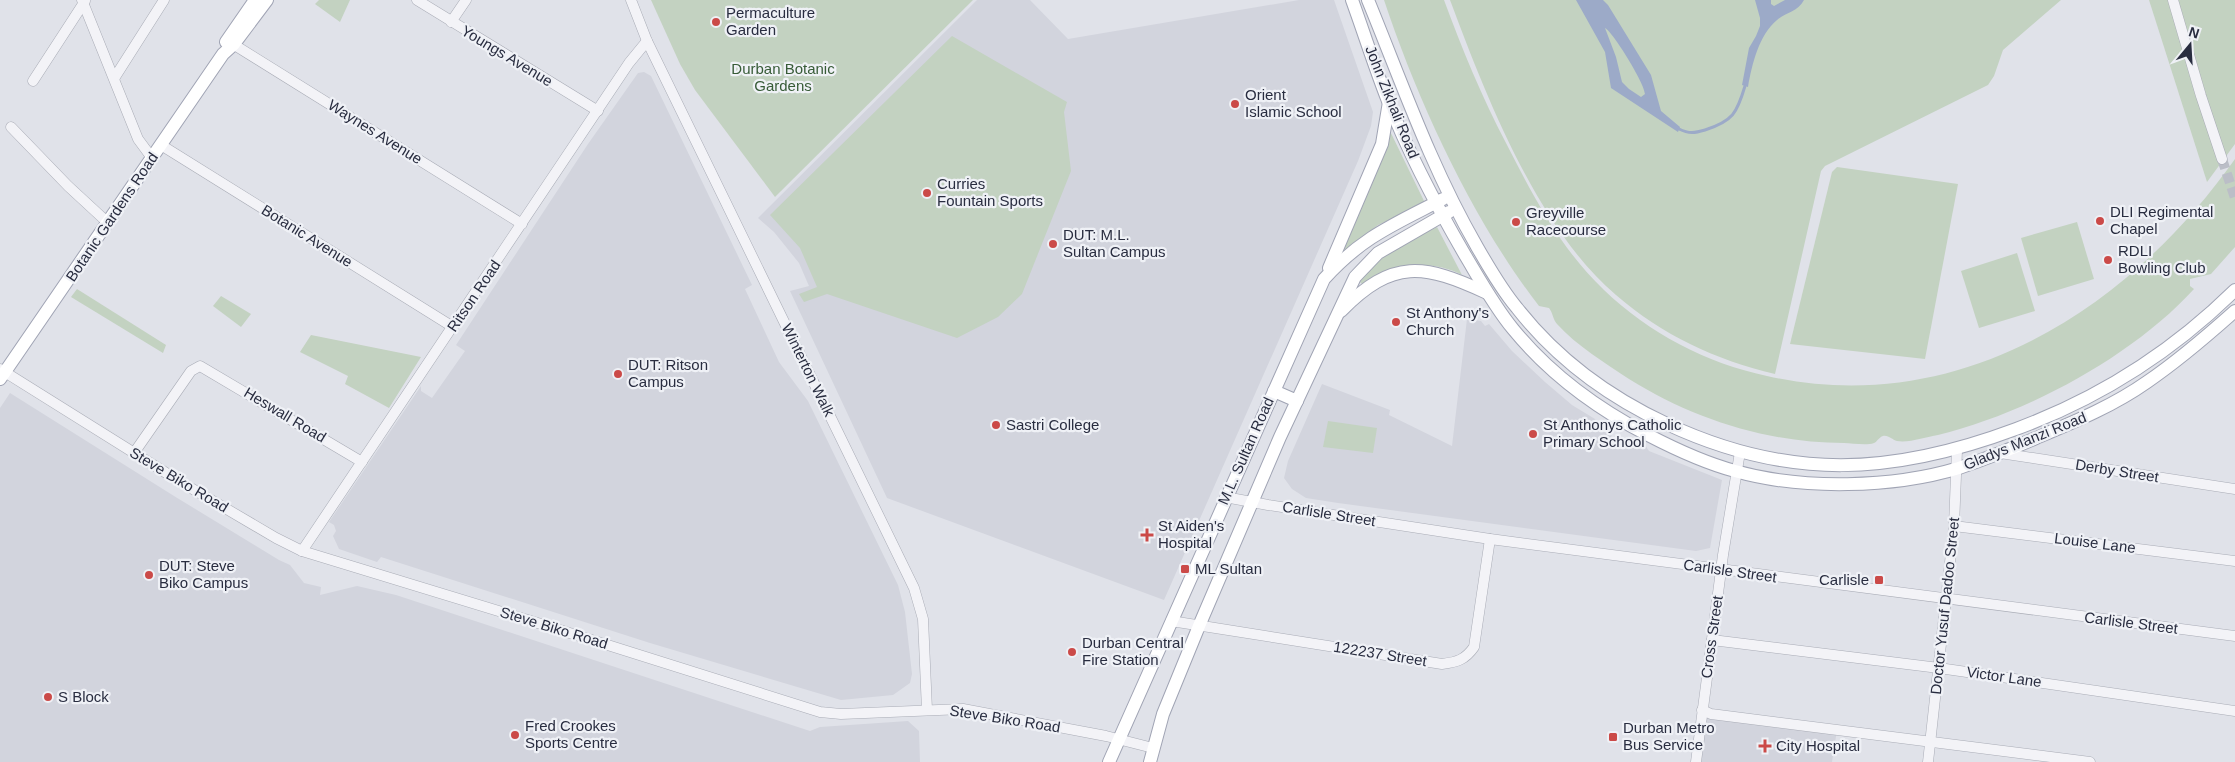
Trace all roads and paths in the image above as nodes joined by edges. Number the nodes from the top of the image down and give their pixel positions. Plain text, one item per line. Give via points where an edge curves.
1 (164, 0) edge
2 (255, 0) edge
3 (267, 0) edge
4 (417, 0) edge
5 (466, 0) edge
6 (631, 0) edge
7 (1352, 0) edge
8 (1368, 0) edge
9 (2174, 0) edge
10 (84, 1) edge
11 (451, 22) junction
12 (647, 41) junction
13 (231, 42) junction
14 (115, 77) junction
15 (33, 81) dead end
16 (1389, 102) junction
17 (598, 110) junction
18 (11, 127) dead end
19 (161, 145) junction
20 (152, 158) junction
21 (2222, 159) tunnel mouth
22 (1449, 196) junction
23 (1436, 203) junction
24 (1455, 209) junction
25 (1442, 216) junction
26 (107, 222) junction
27 (522, 224) junction
28 (1324, 280) junction
29 (2235, 290) edge
30 (1487, 293) junction
31 (2235, 311) edge
32 (1333, 320) junction
33 (453, 326) junction
34 (2, 373) edge
35 (1274, 390) junction
36 (1296, 401) junction
37 (1957, 450) junction
38 (134, 452) junction
39 (1740, 452) junction
40 (2000, 453) junction
41 (362, 462) junction
42 (1957, 468) junction
43 (1736, 471) junction
44 (2235, 490) edge
45 (1225, 497) junction
46 (1252, 502) junction
47 (1954, 526) junction
48 (1490, 538) junction
49 (302, 551) junction
50 (2235, 561) edge
51 (1721, 570) junction
52 (1947, 599) junction
53 (1171, 622) junction
54 (1199, 626) junction
55 (2235, 636) edge
56 (1712, 640) junction
57 (1939, 668) junction
58 (927, 710) junction
59 (1702, 710) junction
60 (2235, 711) edge
61 (1119, 739) junction
62 (1930, 742) junction
63 (1153, 748) junction
64 (1109, 762) edge
65 (1150, 762) edge
66 (1696, 762) edge
67 (1928, 762) edge
68 (2090, 762) edge

1 - 14 street
2 - 13 main road, Botanic Gardens Road
3 - 13 main road, Botanic Gardens Road
4 - 11 street, Youngs Avenue
5 - 11 street
6 - 12 street, Winterton Walk
7 - 16 main road, John Zikhali Road
8 - 22 main road, John Zikhali Road via 1404,95
9 - 21 street
10 - 14 street
10 - 15 street
11 - 17 street, Youngs Avenue
12 - 17 street, Ritson Road
12 - 58 street, Winterton Walk via 914,588 923,619
13 - 19 main road, Botanic Gardens Road
13 - 27 street, Waynes Avenue
14 - 20 street via 138,139
16 - 23 main road, John Zikhali Road
16 - 28 main road via 1382,144
17 - 27 street, Ritson Road
18 - 26 street
19 - 20 main road, Botanic Gardens Road
19 - 33 street, Botanic Avenue
20 - 26 main road, Botanic Gardens Road
22 - 23 main road, M.L. Sultan Road
22 - 24 main road, John Zikhali Road
23 - 25 main road, John Zikhali Road
23 - 28 main road, M.L. Sultan Road via 1360,244
24 - 25 main road, M.L. Sultan Road
24 - 39 main road, Gladys Manzi Road via 1516,308 1542,338 1576,369 1639,412
25 - 30 main road, Gladys Manzi Road
25 - 32 main road, M.L. Sultan Road via 1369,260 1355,277
26 - 34 main road, Botanic Gardens Road
27 - 33 street, Ritson Road
28 - 35 main road, M.L. Sultan Road
29 - 37 main road, Gladys Manzi Road via 2166,351 2100,393 2038,421
30 - 32 main road via 1452,277 1416,271 1371,284
30 - 43 main road, Gladys Manzi Road via 1534,354 1603,409 1669,446
31 - 40 main road, Gladys Manzi Road via 2178,360 2139,387 2089,415
32 - 36 main road, M.L. Sultan Road
33 - 41 street, Ritson Road
34 - 38 street, Steve Biko Road
35 - 36 main road
35 - 45 main road, M.L. Sultan Road
36 - 46 main road, M.L. Sultan Road
37 - 39 main road, Gladys Manzi Road via 1904,462 1844,466 1811,465
37 - 42 street, Doctor Yusuf Dadoo Street
38 - 41 street, Heswall Road via 191,371 200,366
38 - 49 street, Steve Biko Road
39 - 43 street, Cross Street
40 - 42 main road, Gladys Manzi Road
40 - 44 street, Derby Street
41 - 49 street, Ritson Road
42 - 43 main road, Gladys Manzi Road via 1896,480 1835,484 1770,478
42 - 47 street, Doctor Yusuf Dadoo Street
43 - 51 street, Cross Street
45 - 46 street, Carlisle Street
45 - 53 main road, M.L. Sultan Road
46 - 48 street, Carlisle Street
46 - 54 main road, M.L. Sultan Road
47 - 50 street, Louise Lane
47 - 52 street, Doctor Yusuf Dadoo Street
48 - 51 street, Carlisle Street
48 - 54 street, 122237 Street via 1474,647 1468,656 1457,662 1442,664
49 - 58 street, Steve Biko Road via 820,712
51 - 52 street, Carlisle Street
51 - 56 street, Cross Street
52 - 55 street, Carlisle Street
52 - 57 street, Doctor Yusuf Dadoo Street
53 - 54 street, 122237 Street
53 - 61 main road, M.L. Sultan Road
54 - 63 main road, M.L. Sultan Road via 1163,714
56 - 57 street, Victor Lane
56 - 59 street, Cross Street
57 - 60 street, Victor Lane
57 - 62 street, Doctor Yusuf Dadoo Street
58 - 61 street, Steve Biko Road via 963,710
59 - 62 street via 1711,714
59 - 66 street, Cross Street
61 - 63 street, Steve Biko Road
61 - 64 main road, M.L. Sultan Road
62 - 67 street, Doctor Yusuf Dadoo Street
62 - 68 street
63 - 65 main road, M.L. Sultan Road

